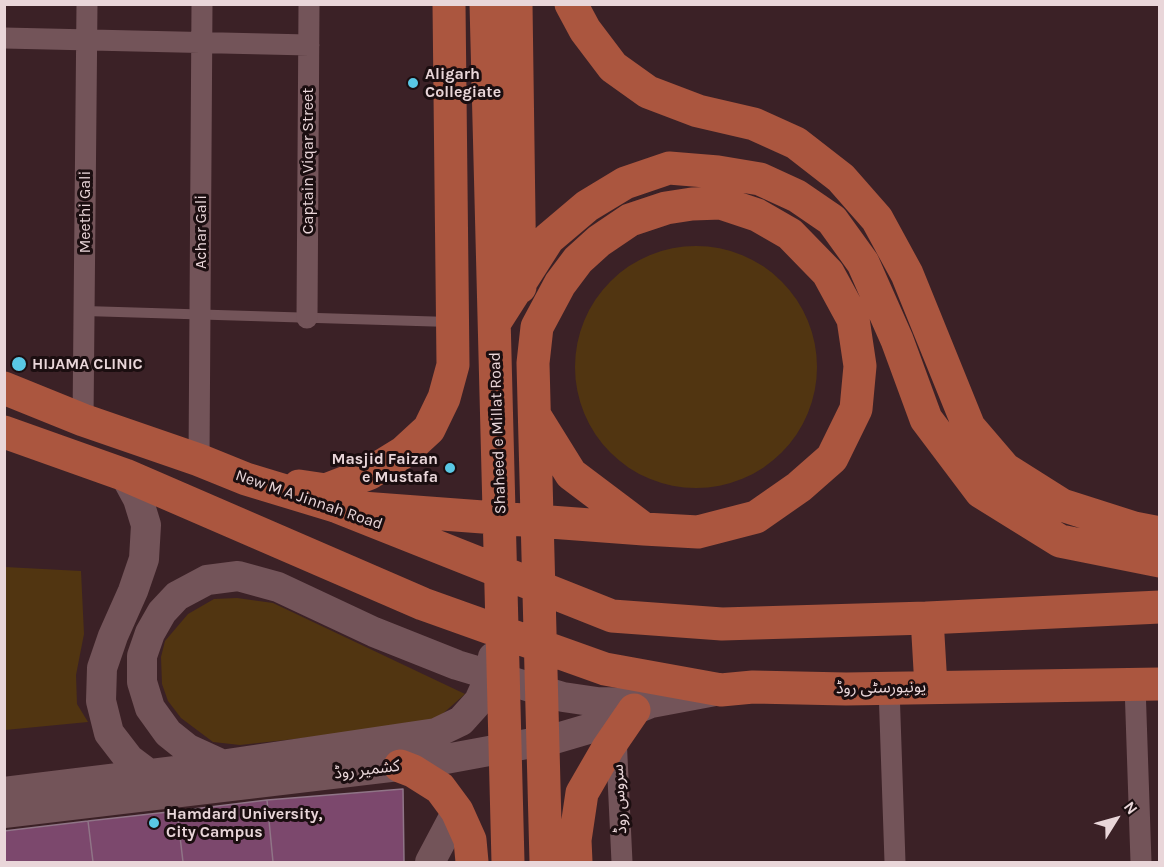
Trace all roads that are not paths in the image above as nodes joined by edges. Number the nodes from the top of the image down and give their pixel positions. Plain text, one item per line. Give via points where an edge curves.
1 (87, 4) edge
2 (202, 4) edge
3 (309, 4) edge
4 (449, 4) edge
5 (486, 4) edge
6 (516, 4) edge
7 (571, 4) edge
8 (4, 38) edge
9 (87, 40) junction
10 (202, 42) junction
11 (309, 45) junction
12 (85, 311) junction
13 (200, 315) junction
14 (307, 318) junction
15 (453, 322) junction
16 (495, 322) junction
17 (4, 388) edge
18 (83, 420) junction
19 (4, 432) edge
20 (199, 460) junction
21 (126, 475) junction
22 (246, 479) junction
23 (336, 506) junction
24 (644, 529) junction
25 (1160, 533) edge
26 (1160, 561) edge
27 (1160, 606) edge
28 (502, 614) junction
29 (927, 618) junction
30 (1147, 684) edge
31 (931, 687) junction
32 (889, 688) junction
33 (721, 690) junction
34 (643, 706) junction
35 (616, 736) junction
36 (224, 765) junction
37 (400, 766) junction
38 (4, 792) edge
39 (184, 792) junction
40 (457, 811) junction
41 (4, 813) edge
42 (575, 851) edge
43 (436, 857) edge
44 (472, 862) edge
45 (498, 862) edge
46 (508, 862) edge
47 (546, 862) edge
48 (622, 862) edge
49 (895, 862) edge
50 (1141, 862) edge

1 - 9 street, Meethi Gali
2 - 10 street, Achar Gali
3 - 11 street, Captain Viqar Street
4 - 15 main road
5 - 16 main road, Shaheed e Millat Road
6 - 24 main road via 524,399 571,474
7 - 25 main road via 613,67 648,92 698,111 764,128 796,143 841,178 877,219 907,274 969,427 1005,469 1062,505
8 - 9 street
9 - 10 street
9 - 12 street, Meethi Gali
10 - 11 street
10 - 13 street, Achar Gali
11 - 14 street, Captain Viqar Street
12 - 13 lane
12 - 18 street, Meethi Gali
13 - 14 lane
13 - 20 street, Achar Gali
14 - 15 lane
15 - 22 main road via 453,366 444,398 429,429 404,452 370,473 327,490
16 - 26 main road via 548,239 587,206 625,183 669,168 760,179 797,196 832,220 863,263 926,419 981,492 1060,541
16 - 28 main road, Shaheed e Millat Road
17 - 18 main road, New M A Jinnah Road
18 - 20 main road, New M A Jinnah Road
19 - 21 main road
20 - 22 main road, New M A Jinnah Road
21 - 33 main road, یونیورسٹی روڈ via 423,604 605,669
21 - 39 main road via 146,525 144,559 102,668 101,700 110,732 129,759 160,782
22 - 23 main road, New M A Jinnah Road
23 - 24 main road
23 - 29 main road, New M A Jinnah Road via 612,616 722,624
24 - 47 main road via 698,532 756,517 832,458 856,409 860,366 853,320 828,273 789,234 757,215 721,203 666,208 630,220 578,260 537,327 533,363
27 - 29 main road
28 - 36 main road, کشمیر روڈ via 489,679 479,701 461,721 436,733
28 - 46 main road, Shaheed e Millat Road
29 - 31 main road
30 - 31 main road, یونیورسٹی روڈ
30 - 50 street
31 - 32 main road, یونیورسٹی روڈ
32 - 33 main road, یونیورسٹی روڈ
32 - 49 street
33 - 34 main road, کشمیر روڈ
34 - 35 main road
34 - 36 main road via 563,697 457,665 278,587 238,576 207,580 177,596 162,612 142,656 142,682 150,708 168,733 188,750
34 - 37 main road, کشمیر روڈ via 554,739
35 - 42 main road via 582,793
35 - 48 street, سروس روڈ
36 - 38 main road, کشمیر روڈ
37 - 39 main road, کشمیر روڈ
37 - 40 main road via 440,788
39 - 41 main road, کشمیر روڈ
40 - 43 main road
40 - 44 main road via 470,840
42 - 45 main road via 521,845

